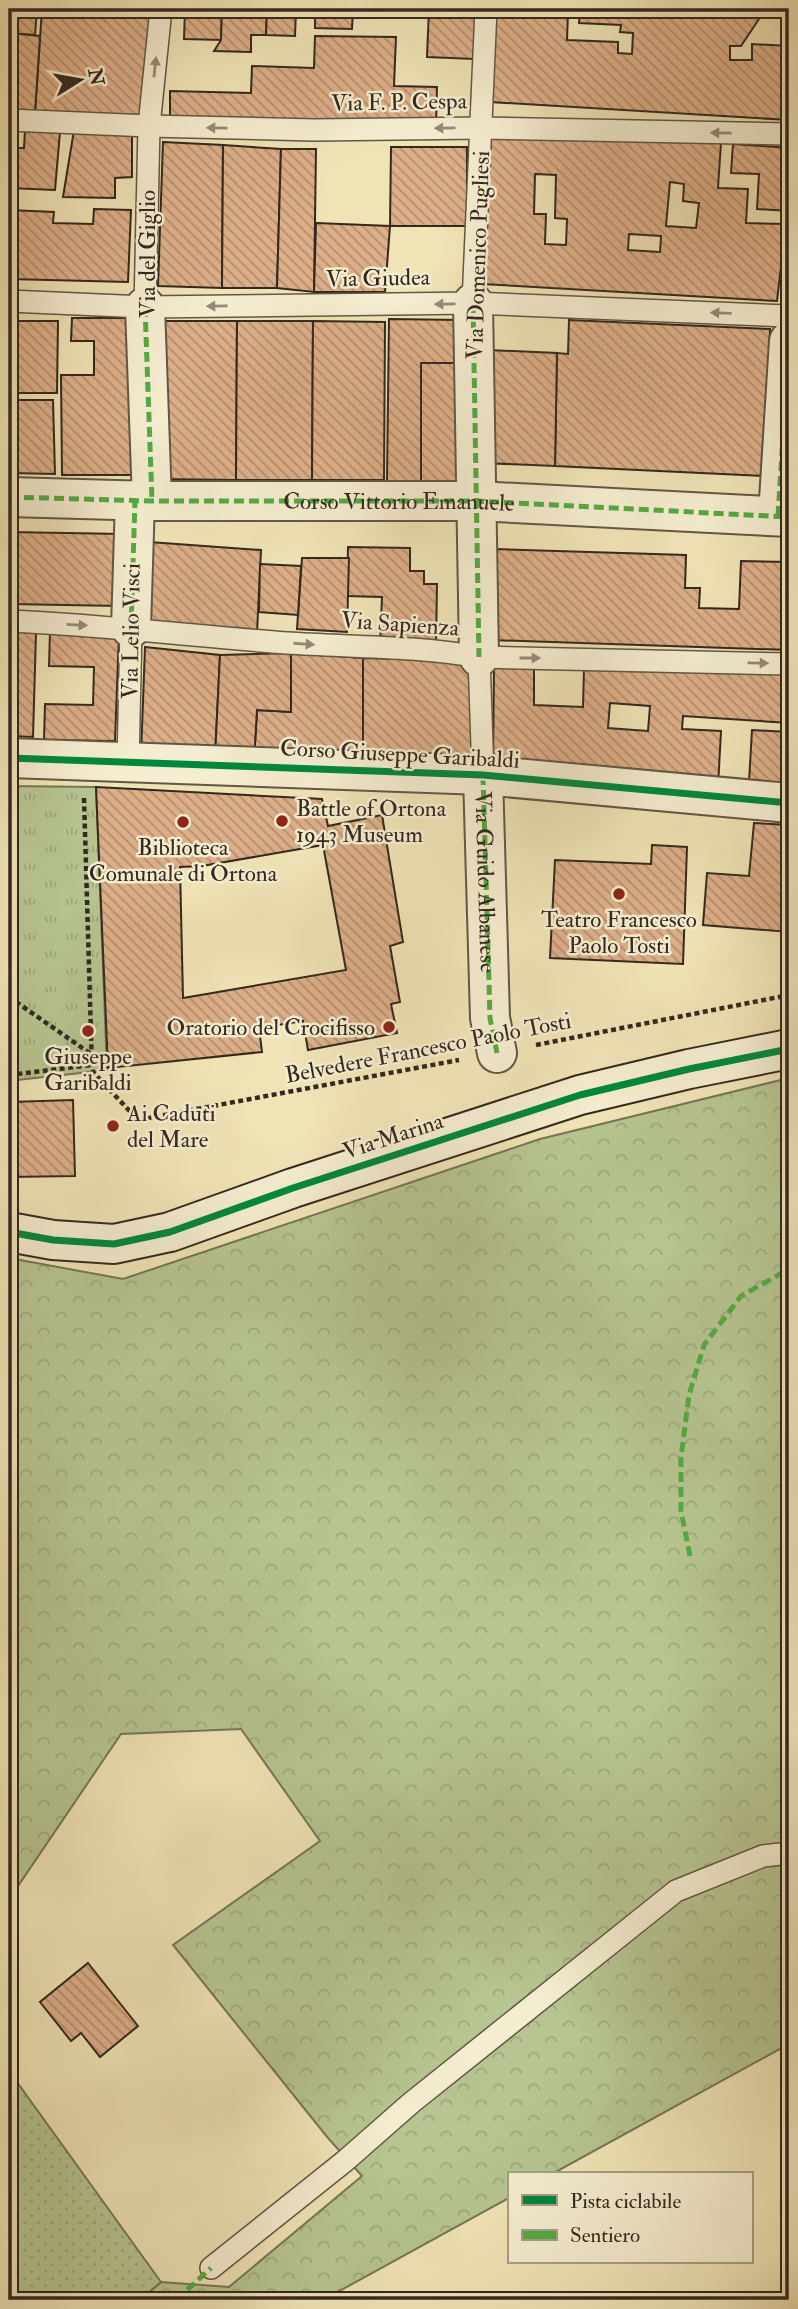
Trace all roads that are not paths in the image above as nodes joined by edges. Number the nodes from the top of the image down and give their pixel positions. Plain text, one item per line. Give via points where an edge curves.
1 (161, 9) edge
2 (486, 9) edge
3 (9, 120) edge
4 (149, 126) junction
5 (481, 128) junction
6 (789, 134) edge
7 (9, 300) edge
8 (474, 303) junction
9 (145, 307) junction
10 (789, 316) edge
11 (789, 341) edge
12 (9, 497) edge
13 (143, 500) junction
14 (477, 501) junction
15 (784, 516) edge
16 (9, 621) edge
17 (131, 628) junction
18 (479, 657) junction
19 (789, 664) edge
20 (9, 758) edge
21 (128, 763) junction
22 (483, 775) junction
23 (789, 803) edge
24 (789, 1049) edge
25 (496, 1053) road end
26 (9, 1232) edge
27 (789, 1853) edge
28 (211, 2268) dead end

4 -> 1 lane, Via del Giglio
2 - 5 lane, Via Domenico Pugliesi
3 - 4 lane, Via F. P. Cespa
5 -> 4 lane, Via F. P. Cespa
4 - 9 lane, Via del Giglio
6 -> 5 lane, Via F. P. Cespa
5 - 8 lane, Via Domenico Pugliesi
7 - 9 lane, Via Giudea
8 -> 9 lane, Via Giudea
10 -> 8 lane, Via Giudea
8 - 14 street, Via Domenico Pugliesi
9 - 13 street, Via del Giglio
11 - 15 street
12 - 13 street, Corso Vittorio Emanuele
13 - 14 street, Corso Vittorio Emanuele
13 - 17 street, Via Lelio Visci
14 - 15 street, Corso Vittorio Emanuele
14 - 18 street, Via Guido Albanese
16 -> 17 lane, Via Sapienza
17 -> 18 lane, Via Sapienza
17 - 21 lane, Via Lelio Visci
18 -> 19 lane, Via Sapienza
18 - 22 lane, Via Guido Albanese
20 - 21 street, Corso Giuseppe Garibaldi
21 - 22 street, Corso Giuseppe Garibaldi
22 - 23 street, Corso Giuseppe Garibaldi
22 - 25 street, Via Guido Albanese via 490,1018
24 - 26 street, Via Marina via 580,1095 170,1232 114,1244
27 - 28 lane via 764,1856 676,1891

